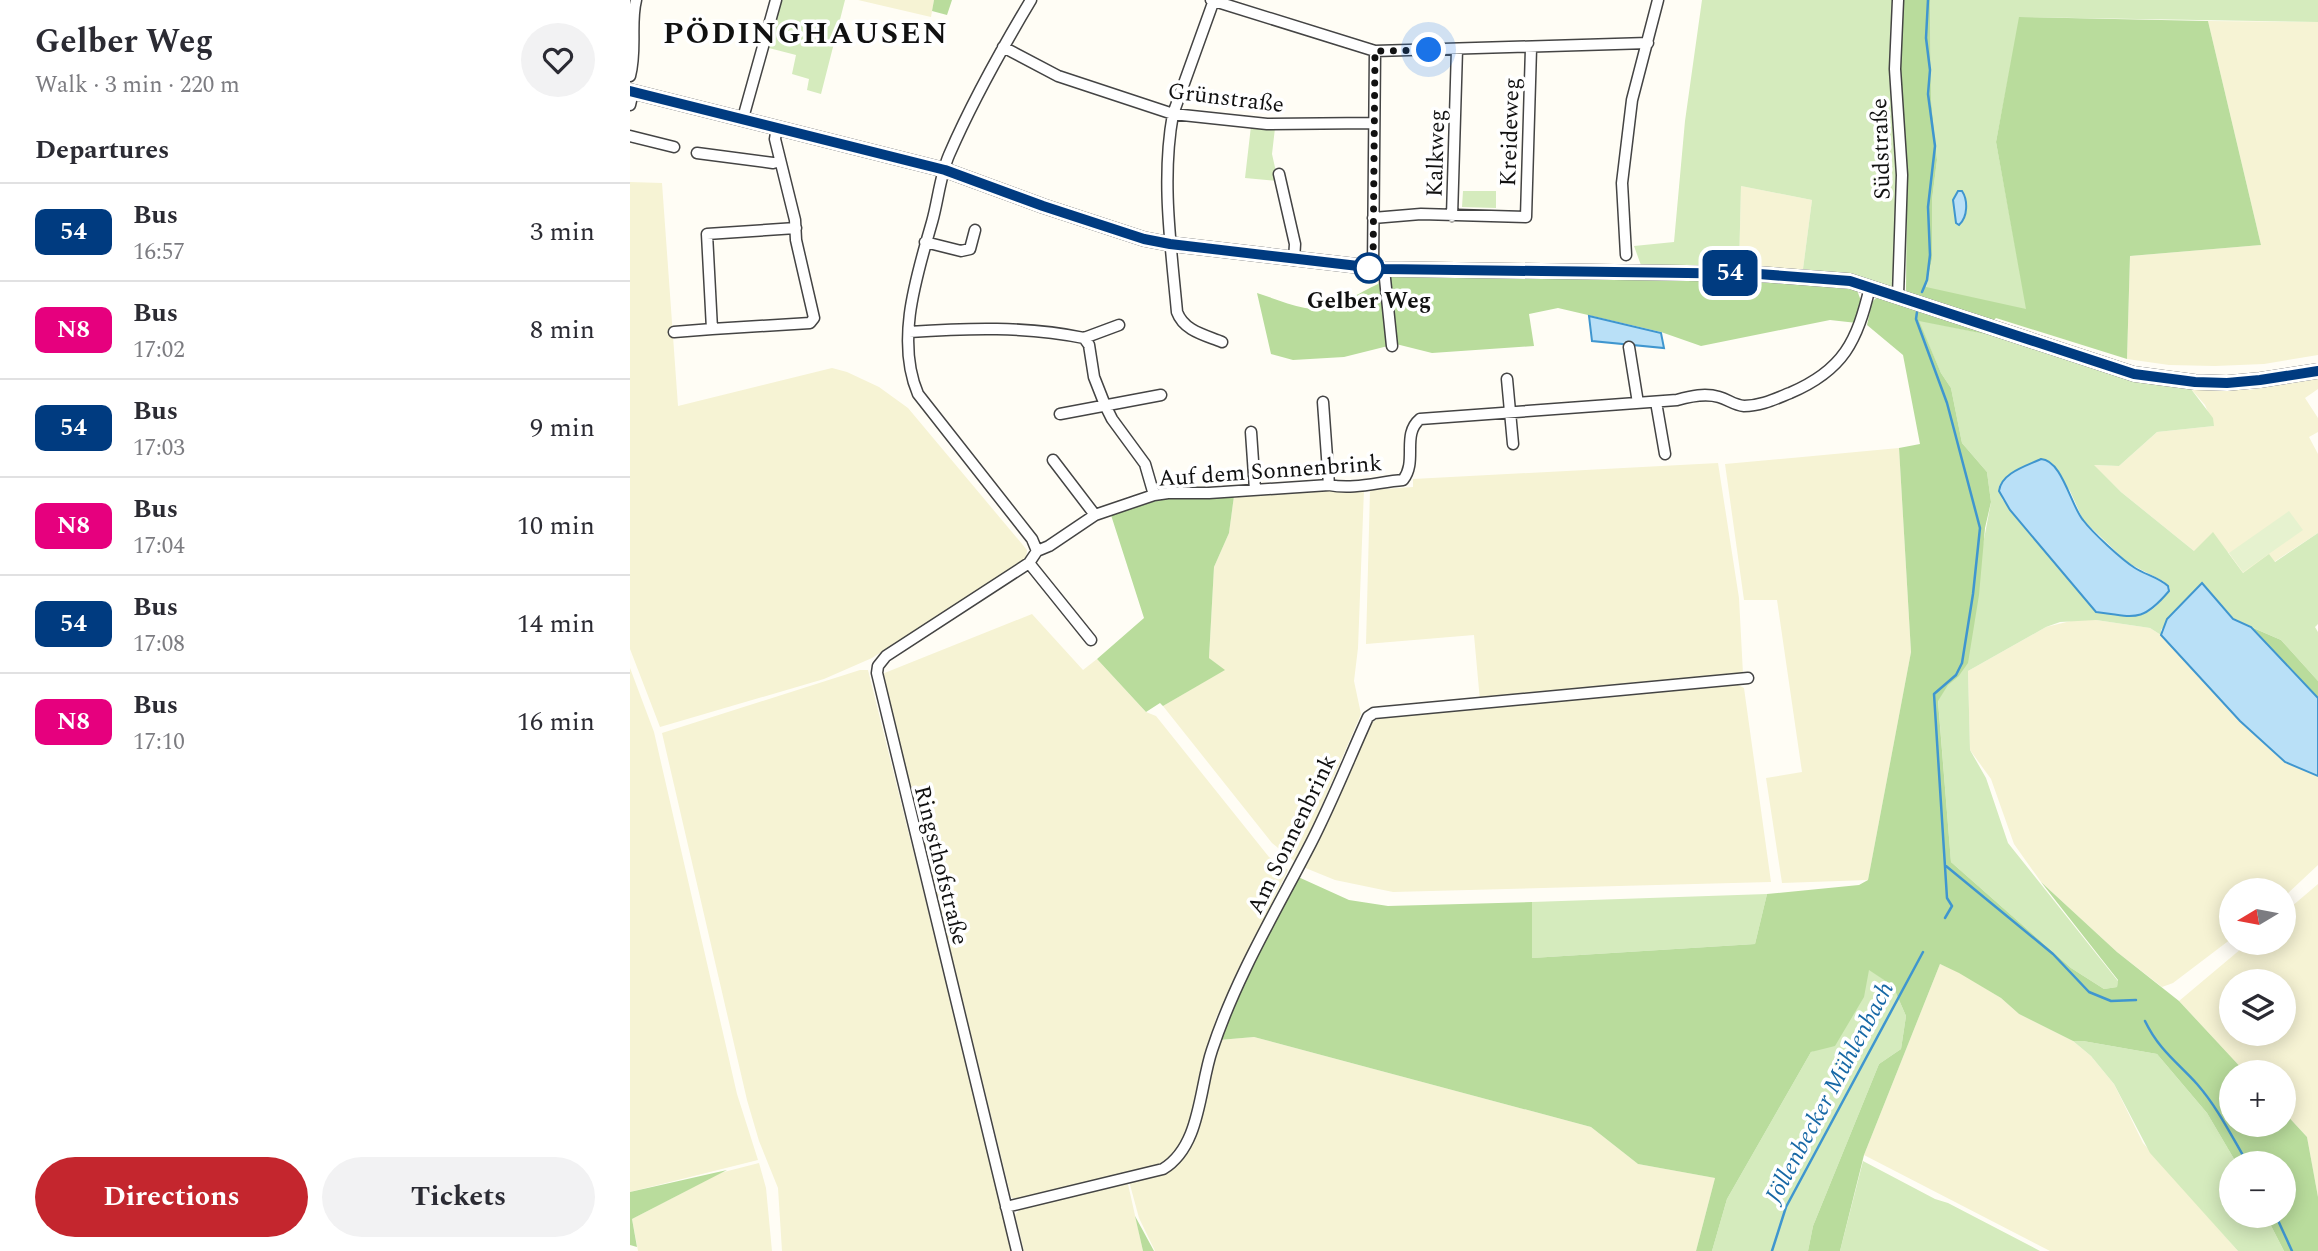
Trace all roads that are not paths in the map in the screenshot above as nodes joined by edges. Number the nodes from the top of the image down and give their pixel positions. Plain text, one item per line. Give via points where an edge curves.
1 (636, 0) edge
2 (776, 0) edge
3 (1031, 0) edge
4 (1213, 0) edge
5 (1658, 0) edge
6 (1898, 0) edge
7 (1648, 43) junction
8 (1003, 47) junction
9 (1531, 48) junction
10 (1457, 49) junction
11 (1375, 51) junction
12 (630, 76) edge
13 (631, 96) edge
14 (1173, 114) junction
15 (743, 118) junction
16 (1373, 123) junction
17 (777, 127) junction
18 (630, 136) edge
19 (674, 147) dead end
20 (697, 153) dead end
21 (780, 161) junction
22 (945, 170) junction
23 (1279, 174) dead end
24 (1452, 216) junction
25 (1373, 218) junction
26 (796, 228) junction
27 (975, 230) dead end
28 (925, 242) junction
29 (1170, 244) junction
30 (1626, 255) dead end
31 (1294, 260) junction
32 (1378, 268) junction
33 (1870, 287) junction
34 (1898, 296) junction
35 (1119, 325) dead end
36 (712, 329) junction
37 (909, 331) junction
38 (674, 332) dead end
39 (1084, 338) junction
40 (1222, 342) dead end
41 (1392, 346) dead end
42 (1629, 348) dead end
43 (2318, 370) edge
44 (1507, 379) dead end
45 (1161, 395) dead end
46 (1323, 402) dead end
47 (1656, 402) junction
48 (1638, 403) junction
49 (1105, 405) junction
50 (1510, 412) junction
51 (1060, 414) dead end
52 (1251, 432) dead end
53 (1513, 444) dead end
54 (1665, 454) dead end
55 (1053, 460) dead end
56 (1329, 485) junction
57 (1255, 490) junction
58 (1154, 495) junction
59 (1095, 515) junction
60 (1037, 551) junction
61 (1029, 563) junction
62 (1091, 640) dead end
63 (1748, 678) dead end
64 (1006, 1207) junction
65 (1017, 1251) edge

1 - 12 street
2 - 15 street
3 - 8 street
4 - 11 street
4 - 14 street
5 - 7 street
6 - 34 street, Südstraße via 1895,69 1902,175
7 - 9 street
7 - 30 street via 1632,100 1622,183
8 - 14 street, Grünstraße via 1058,76
8 - 22 street
9 - 10 street
9 - 24 street, Kreideweg via 1525,217
10 - 11 street
10 - 24 street, Kalkweg
11 - 16 street
13 - 15 main road
14 - 16 street, Grünstraße via 1267,124
14 - 29 street
15 - 17 main road
16 - 25 street
17 - 21 street
17 - 22 main road
18 - 19 street
20 - 21 street
21 - 26 street
22 - 28 street
22 - 29 main road
23 - 31 street via 1295,244
24 - 25 street
25 - 32 street
26 - 36 street via 707,234
26 - 36 street via 814,318 810,323
27 - 28 street via 970,249
28 - 37 street via 912,294
29 - 31 main road
29 - 40 street via 1180,320 1195,332
31 - 32 main road
32 - 33 main road via 1759,274 1850,281
32 - 41 street
33 - 34 main road
33 - 47 street, Auf dem Sonnenbrink via 1850,347 1806,386 1753,405 1697,395
34 - 43 main road via 2148,377 2227,383
35 - 39 street
36 - 38 street
37 - 39 street via 976,328
37 - 60 street via 918,394
39 - 49 street
42 - 48 street
44 - 50 street
45 - 49 street
46 - 56 street
47 - 48 street, Auf dem Sonnenbrink
47 - 54 street
48 - 50 street, Auf dem Sonnenbrink
49 - 51 street
49 - 58 street via 1145,464
50 - 53 street
50 - 56 street, Auf dem Sonnenbrink via 1420,419 1410,432 1410,471 1403,480 1368,486
52 - 57 street
55 - 59 street
56 - 57 street, Auf dem Sonnenbrink
57 - 58 street, Auf dem Sonnenbrink
58 - 59 street, Auf dem Sonnenbrink
59 - 60 street, Auf dem Sonnenbrink
60 - 61 street, Ringsthofstraße
61 - 62 street
61 - 64 street, Ringsthofstraße via 886,656 877,673
63 - 64 street, Am Sonnenbrink via 1368,717 1222,1019 1183,1152 1163,1169
64 - 65 street, Ringsthofstraße

